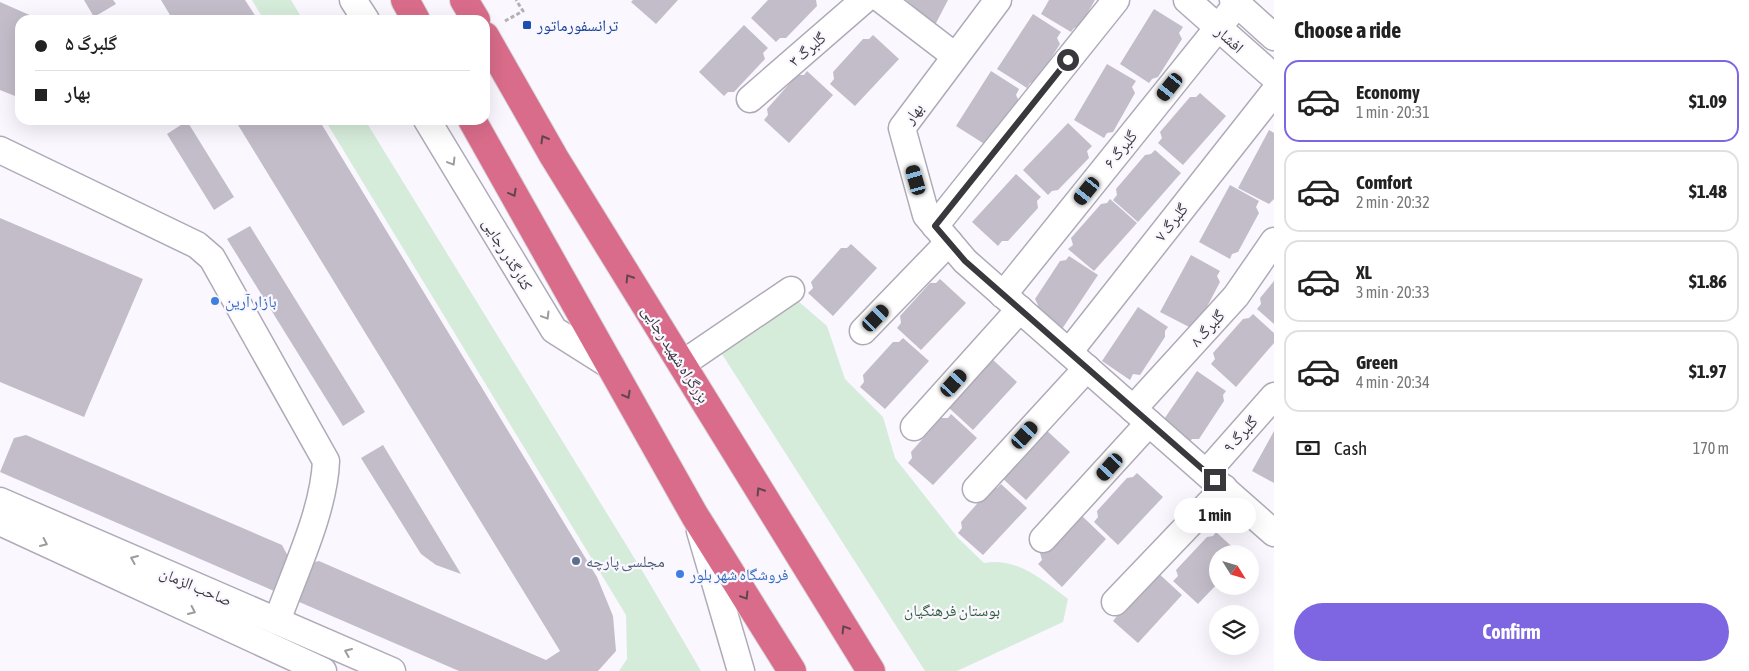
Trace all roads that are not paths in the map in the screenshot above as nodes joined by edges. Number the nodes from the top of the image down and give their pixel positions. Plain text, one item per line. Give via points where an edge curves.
1 (354, 0) edge
2 (405, 0) edge
3 (464, 0) edge
4 (864, 0) edge
5 (882, 0) edge
6 (998, 0) edge
7 (1116, 0) edge
8 (1186, 0) edge
9 (1235, 2) edge
10 (363, 15) edge
11 (413, 15) edge
12 (473, 15) edge
13 (1218, 28) junction
14 (1274, 37) edge
15 (490, 45) edge
16 (955, 56) junction
17 (1274, 78) edge
18 (1274, 92) edge
19 (750, 99) dead end
20 (430, 125) edge
21 (475, 125) edge
22 (0, 150) edge
23 (942, 234) junction
24 (1274, 241) edge
25 (791, 290) dead end
26 (1012, 302) junction
27 (863, 331) dead end
28 (1078, 360) junction
29 (682, 364) junction
30 (611, 366) junction
31 (1274, 396) edge
32 (1142, 416) junction
33 (914, 427) dead end
34 (1215, 480) junction
35 (976, 489) dead end
36 (0, 501) edge
37 (695, 516) junction
38 (0, 522) edge
39 (1274, 533) edge
40 (1043, 539) dead end
41 (1115, 602) dead end
42 (277, 621) junction
43 (323, 671) edge
44 (392, 671) edge
45 (741, 671) edge
46 (792, 671) edge
47 (871, 671) edge

1 - 10 street
2 - 11 highway
3 - 12 highway
4 - 19 street, گلبرگ ۳
5 - 16 street
6 - 16 street
7 - 23 street
8 - 13 street, افشار
9 - 13 street, گلبرگ ۶
9 - 14 street, افشار
13 - 17 street, افشار
13 - 26 street, گلبرگ ۶
29 -> 15 highway, بزرگراه شهید رجایی via 554,157
16 - 23 street, بهار via 902,128 926,215
18 - 28 street, گلبرگ ۷
20 -> 30 street, کنارگذر رجایی via 554,330
21 -> 30 highway
22 - 42 street via 197,245 212,258 326,461 325,483
23 - 26 street, بهار via 965,261
23 - 27 street
24 - 32 street, گلبرگ ۸ via 1236,296
25 - 29 street
26 - 28 street, بهار
26 - 33 street, گلبرگ ۶
28 - 32 street, بهار
28 - 35 street, گلبرگ ۷
47 -> 29 highway, بزرگراه شهید رجایی
30 -> 37 highway
31 - 34 street, گلبرگ ۹
32 - 34 street, بهار
32 - 40 street, گلبرگ ۸
34 - 39 street, بهار
34 - 41 street, گلبرگ ۹
42 -> 36 street, صاحب الزمان
37 - 45 street
37 -> 46 highway
38 -> 43 street, صاحب الزمان
44 -> 42 street, صاحب الزمان

